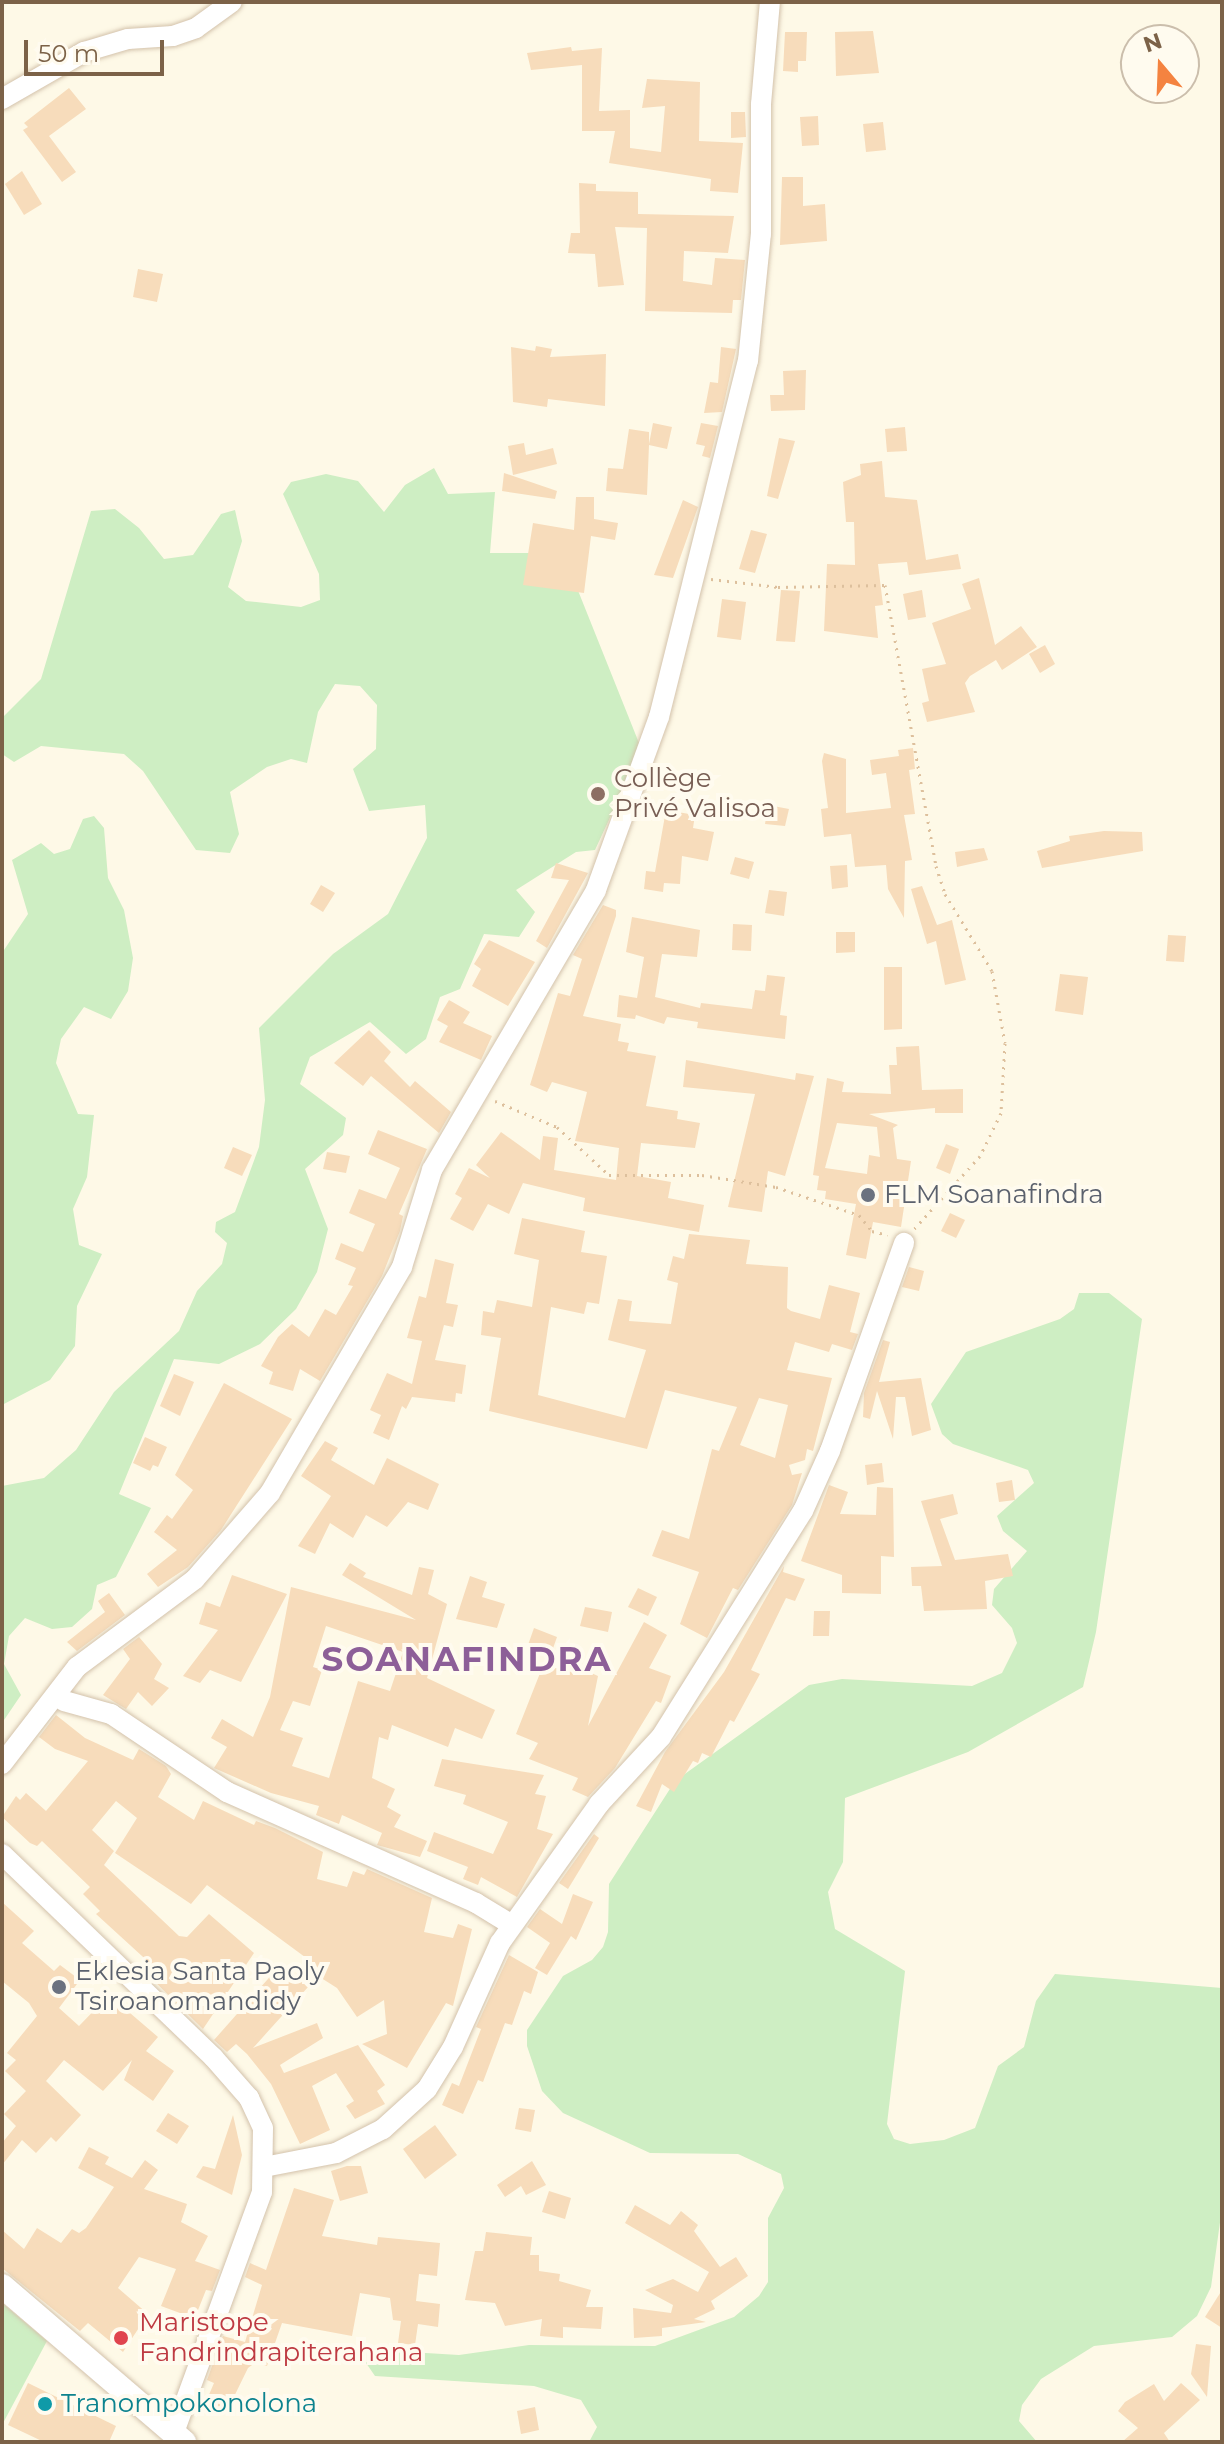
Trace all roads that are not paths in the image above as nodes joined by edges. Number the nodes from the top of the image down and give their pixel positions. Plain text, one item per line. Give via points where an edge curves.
1 (232, 2) edge
2 (770, 2) edge
3 (2, 99) edge
4 (904, 1243) road end
5 (64, 1701) dead end
6 (2, 1764) edge
7 (2, 1854) edge
8 (512, 1925) junction
9 (264, 2167) junction
10 (2, 2286) edge
11 (179, 2437) edge

1 - 3 street via 196,28 173,36 128,39 84,52
2 - 6 street via 761,104 761,234 748,361 659,717 596,890 432,1170 402,1267 270,1493 195,1579 77,1667
4 - 8 street via 830,1451 796,1523 661,1737 599,1804
5 - 8 street via 111,1714 227,1792 476,1903
7 - 9 street via 249,2098 263,2128
8 - 9 street via 427,2089 383,2129 336,2153
9 - 11 street via 262,2192
10 - 11 street

